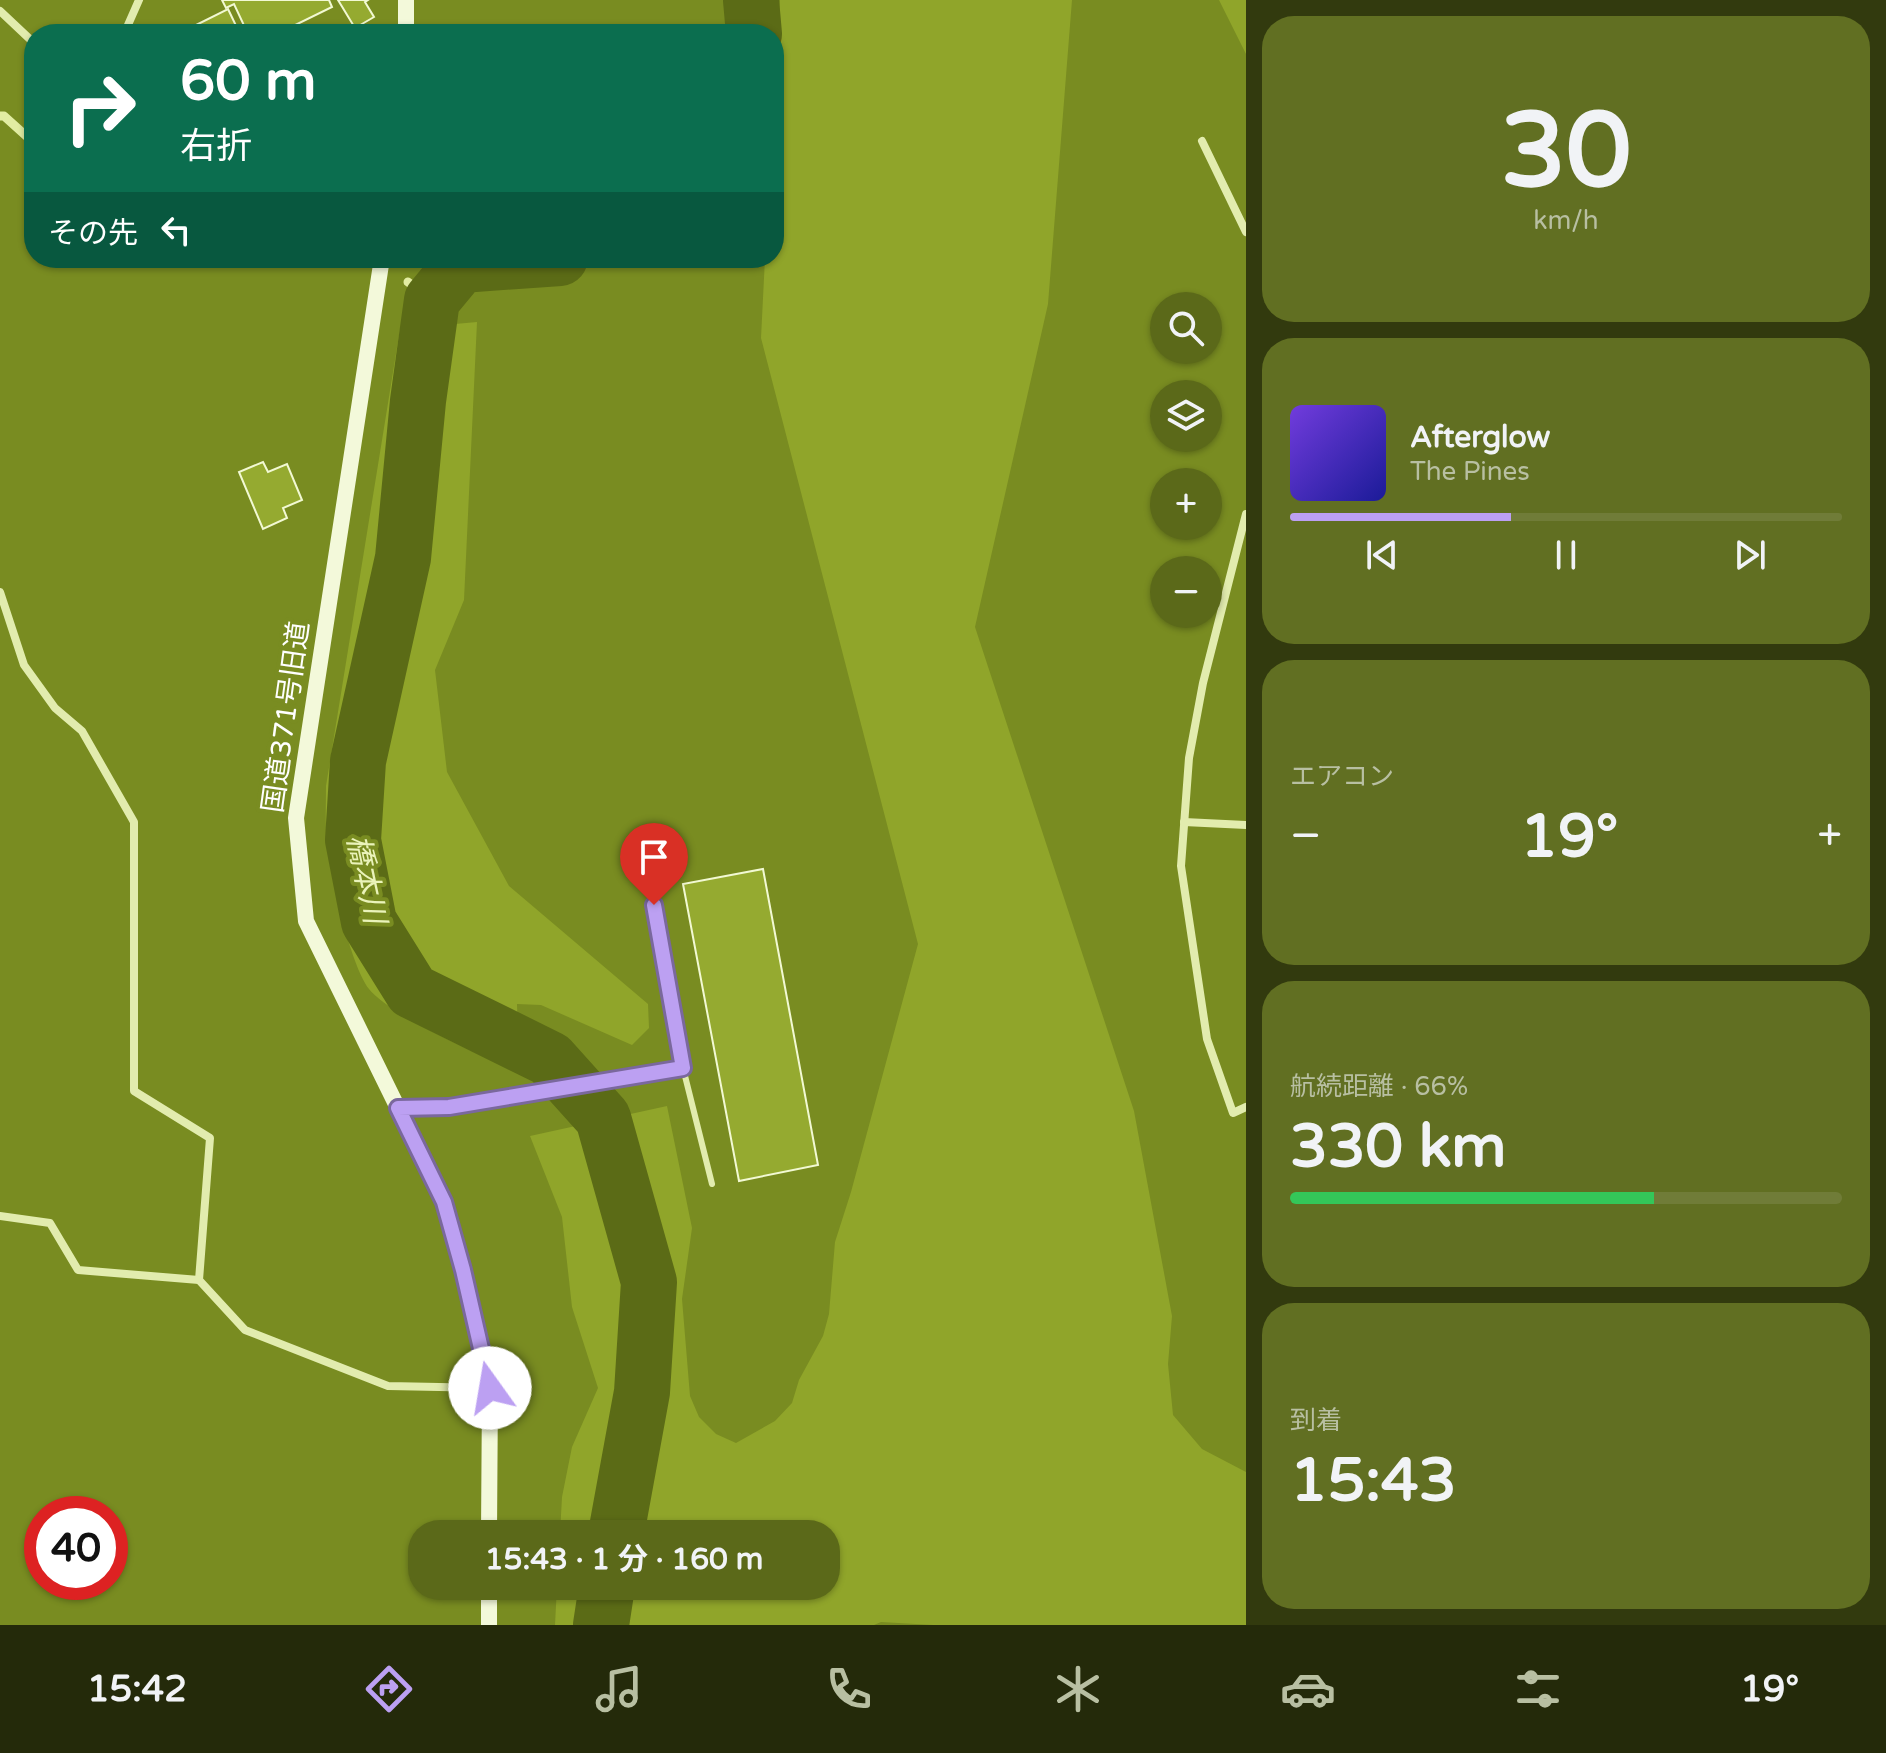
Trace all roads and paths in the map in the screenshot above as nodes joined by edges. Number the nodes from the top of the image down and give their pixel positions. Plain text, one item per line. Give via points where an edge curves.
1 (139, 0) edge
2 (406, 0) edge
3 (0, 11) edge
4 (128, 24) edge
5 (406, 24) edge
6 (24, 34) edge
7 (1202, 141) dead end
8 (1246, 232) edge
9 (380, 268) edge
10 (1246, 514) edge
11 (0, 592) edge
12 (1184, 822) junction
13 (1246, 825) edge
14 (654, 905) dead end
15 (683, 1068) junction
16 (1246, 1107) edge
17 (398, 1108) junction
18 (712, 1184) dead end
19 (0, 1216) edge
20 (199, 1280) junction
21 (490, 1388) junction
22 (489, 1520) edge
23 (489, 1600) edge
24 (489, 1625) edge

1 - 4 street
2 - 5 street
3 - 6 street
7 - 8 street
9 - 17 street, 国道371号旧道 via 296,818 306,921
10 - 12 street via 1203,683
11 - 20 street via 24,665 55,708 82,731 134,822 134,1091 210,1138
12 - 13 street
12 - 16 street via 1181,866 1207,1039 1233,1113
14 - 15 lane
15 - 17 lane via 449,1107
15 - 18 lane
17 - 21 street, 国道371号旧道 via 444,1202
19 - 20 street via 50,1223 78,1270
20 - 21 street via 245,1330 388,1386
21 - 22 street, 国道371号旧道
23 - 24 street

